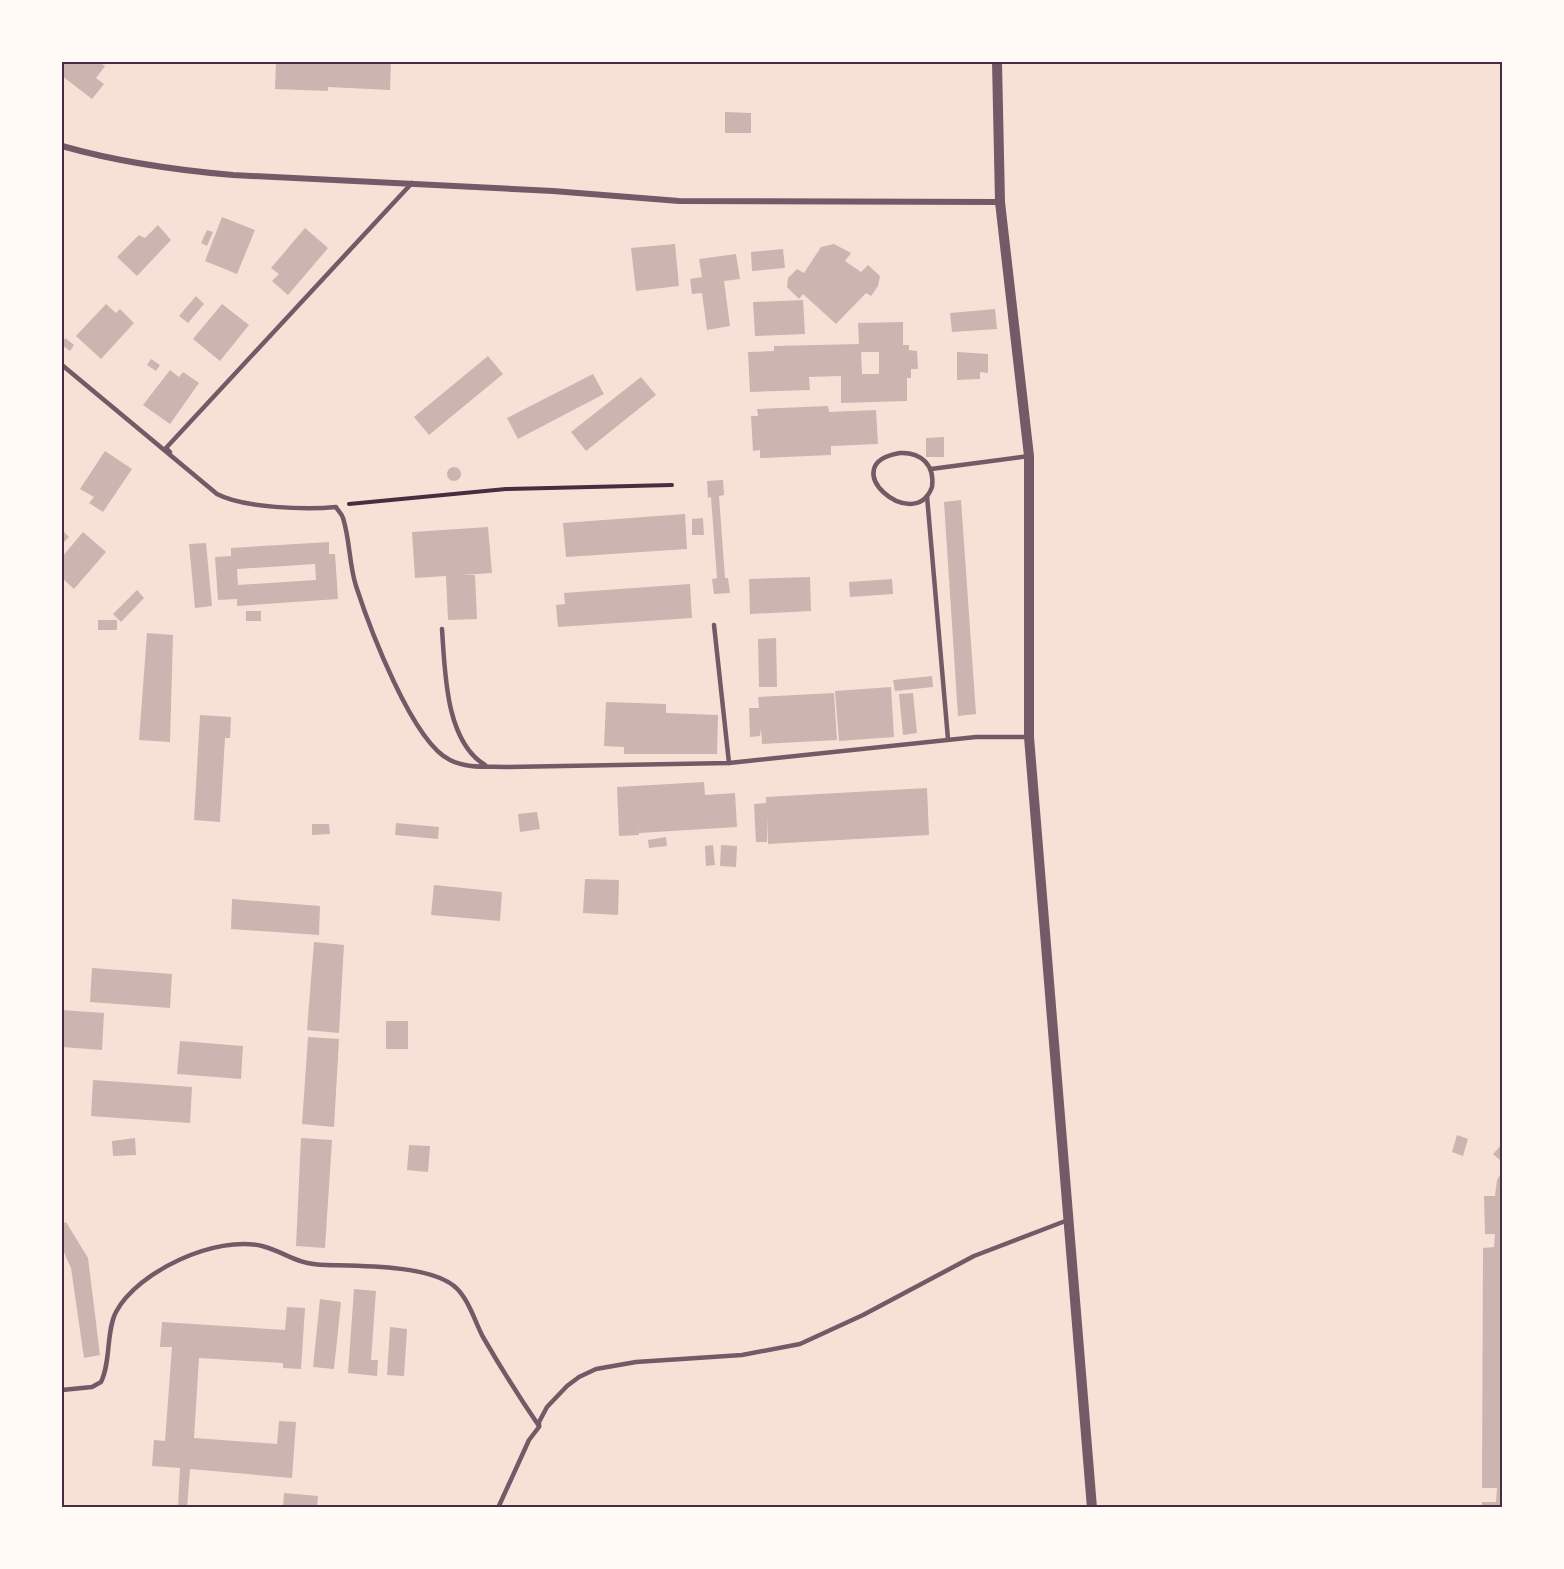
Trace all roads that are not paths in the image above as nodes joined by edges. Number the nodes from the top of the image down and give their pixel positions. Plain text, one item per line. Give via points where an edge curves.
1 (997, 62) edge
2 (62, 146) edge
3 (412, 183) junction
4 (1000, 202) junction
5 (62, 365) edge
6 (1029, 456) junction
7 (174, 458) junction
8 (931, 469) junction
9 (927, 496) junction
10 (714, 625) dead end
11 (442, 629) dead end
12 (1029, 736) junction
13 (948, 740) junction
14 (729, 764) junction
15 (508, 767) junction
16 (1069, 1220) junction
17 (62, 1390) edge
18 (539, 1426) junction
19 (498, 1508) edge
20 (1092, 1508) edge

1 - 4 street
2 - 3 street via 182,171
3 - 4 street via 679,201
3 - 7 lane via 166,448
4 - 6 street
5 - 7 lane
6 - 8 lane
6 - 12 street
7 - 15 lane via 217,494 234,502 336,507 344,520 352,570 369,623 416,721 438,752 452,762
8 - 9 lane via 932,487
8 - 9 lane via 920,457 900,453 882,458 874,471 877,487 891,500 914,502
9 - 13 lane
10 - 14 lane
11 - 15 lane via 448,693 465,747 484,765
12 - 13 lane
12 - 16 street
13 - 14 lane
14 - 15 lane
16 - 18 lane via 974,1256 863,1316 800,1344 742,1355 622,1363 596,1369 558,1395 547,1407
16 - 20 street
17 - 18 lane via 92,1387 101,1382 112,1322 132,1293 184,1257 213,1247 242,1244 262,1246 300,1263 423,1274 453,1285
18 - 19 lane

